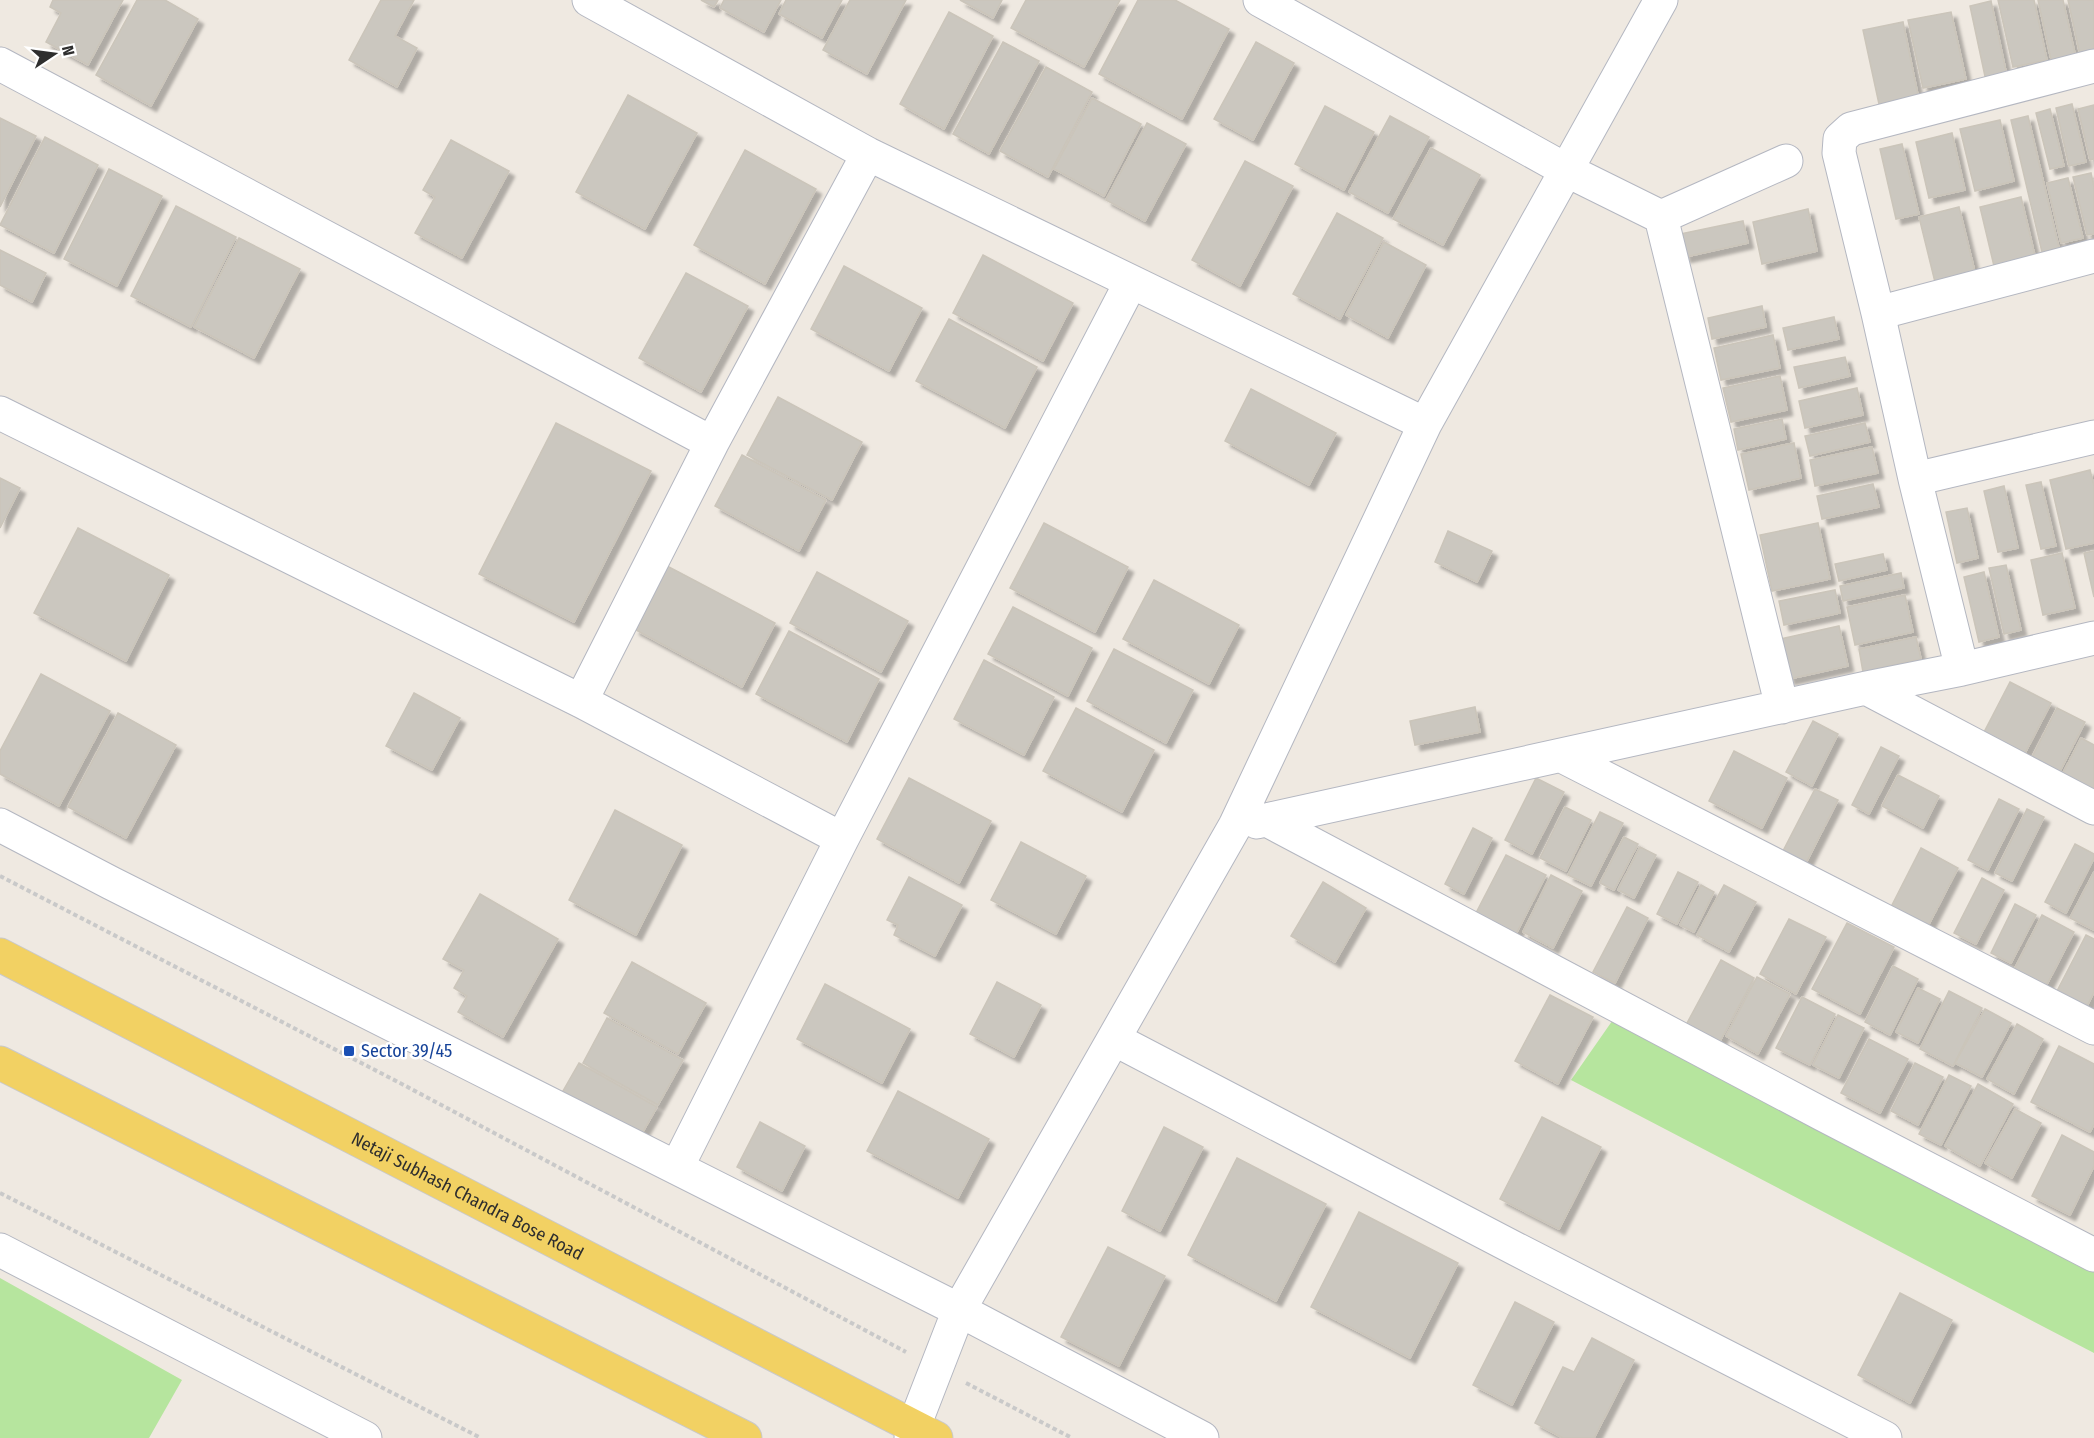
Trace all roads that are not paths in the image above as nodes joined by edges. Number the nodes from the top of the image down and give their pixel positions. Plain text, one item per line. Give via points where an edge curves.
1 (589, 0) edge
2 (1260, 0) edge
3 (1661, 0) edge
4 (0, 64) edge
5 (2094, 66) edge
6 (868, 154) junction
7 (1786, 161) dead end
8 (1566, 170) junction
9 (1661, 217) junction
10 (2094, 256) edge
11 (1131, 282) junction
12 (1878, 313) junction
13 (0, 413) edge
14 (1425, 424) junction
15 (2094, 437) edge
16 (712, 443) junction
17 (1915, 479) junction
18 (2094, 638) edge
19 (1962, 669) junction
20 (1866, 688) junction
21 (581, 701) junction
22 (1782, 707) junction
23 (1562, 756) junction
24 (2094, 808) edge
25 (1267, 820) junction
26 (0, 825) edge
27 (1235, 826) junction
28 (842, 839) junction
29 (0, 955) edge
30 (2094, 1028) edge
31 (1114, 1039) junction
32 (0, 1063) edge
33 (677, 1167) junction
34 (0, 1250) edge
35 (2094, 1255) edge
36 (959, 1310) junction
37 (920, 1434) edge
38 (365, 1438) edge
39 (745, 1438) edge
40 (1202, 1438) edge
41 (1884, 1438) edge

1 - 6 street
2 - 8 street
3 - 8 street
4 - 16 street
5 - 12 street via 1851,129 1840,139 1839,153
6 - 11 street
6 - 16 street
7 - 9 street
8 - 9 street
8 - 14 street
9 - 22 street
10 - 12 street
11 - 14 street
11 - 28 street
12 - 17 street
13 - 21 street
14 - 27 street
15 - 17 street
16 - 21 street
17 - 19 street
18 - 19 street
19 - 20 street
20 - 22 street
20 - 24 street
21 - 28 street
22 - 23 street
23 - 25 street
23 - 30 street
25 - 27 street
25 - 35 street
26 - 33 street
27 - 31 street
28 - 33 street
29 - 37 main road, Netaji Subhash Chandra Bose Road
31 - 36 street
31 - 41 street
32 - 39 main road
33 - 36 street
34 - 38 street
36 - 37 street via 936,1368
36 - 40 street

